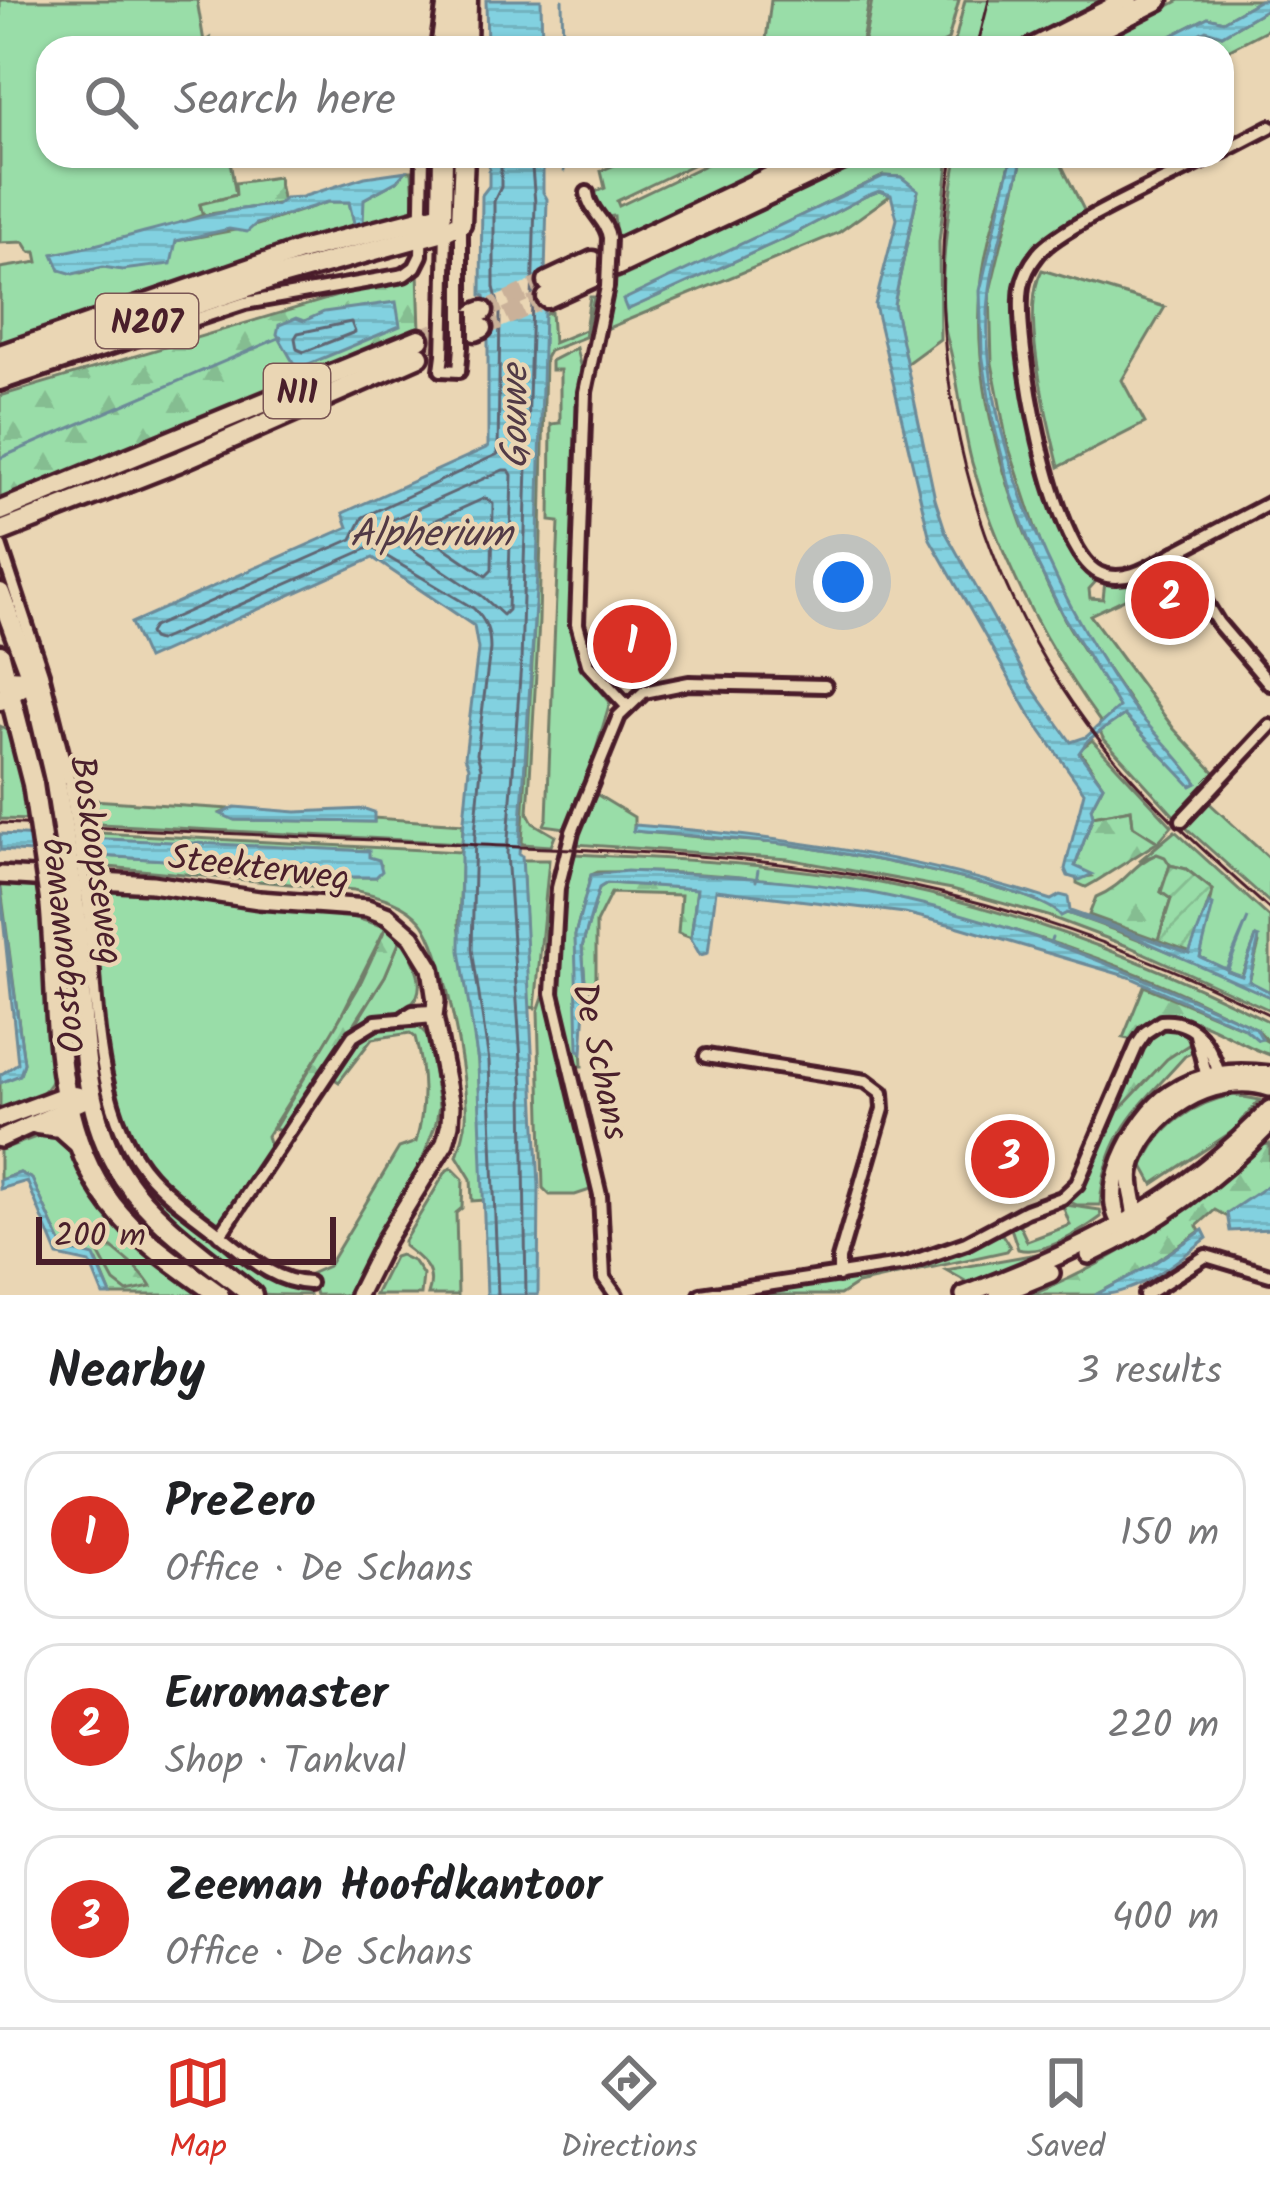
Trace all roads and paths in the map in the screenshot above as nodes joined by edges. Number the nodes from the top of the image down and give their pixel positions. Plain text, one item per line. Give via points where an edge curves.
1 (444, 0) edge
2 (455, 0) edge
3 (467, 0) edge
4 (1128, 0) edge
5 (1158, 0) edge
6 (439, 36) edge
7 (451, 36) edge
8 (466, 36) edge
9 (1057, 36) edge
10 (1088, 36) edge
11 (1270, 127) edge
12 (1234, 146) edge
13 (422, 168) edge
14 (443, 168) edge
15 (461, 168) edge
16 (789, 168) edge
17 (820, 168) edge
18 (1191, 168) edge
19 (587, 193) dead end
20 (448, 215) junction
21 (418, 236) junction
22 (614, 252) junction
23 (446, 268) junction
24 (598, 275) junction
25 (548, 290) tunnel mouth
26 (419, 347) tunnel mouth
27 (0, 355) edge
28 (0, 371) edge
29 (0, 384) edge
30 (1270, 503) edge
31 (1, 529) edge
32 (1175, 553) junction
33 (7, 587) edge
34 (0, 655) edge
35 (32, 680) junction
36 (1270, 684) edge
37 (825, 686) dead end
38 (5, 688) edge
39 (626, 705) junction
40 (1270, 726) edge
41 (63, 785) junction
42 (1182, 820) dead end
43 (0, 875) edge
44 (81, 900) junction
45 (433, 1014) junction
46 (706, 1056) dead end
47 (1270, 1076) edge
48 (1214, 1081) junction
49 (1270, 1088) edge
50 (92, 1097) junction
51 (68, 1100) junction
52 (1270, 1108) edge
53 (0, 1119) edge
54 (37, 1124) junction
55 (1263, 1126) edge
56 (0, 1139) edge
57 (79, 1144) junction
58 (1130, 1226) junction
59 (220, 1235) junction
60 (839, 1274) junction
61 (1270, 1275) edge
62 (309, 1283) dead end
63 (1152, 1293) edge
64 (219, 1295) edge
65 (252, 1295) edge
66 (358, 1295) edge
67 (616, 1295) edge
68 (701, 1295) edge
69 (964, 1295) edge
70 (998, 1295) edge

1 - 6 street
2 - 7 main road
3 - 8 main road
4 - 9 main road
5 - 10 main road
11 - 12 street
13 - 21 street
14 - 20 main road
15 - 20 main road
16 - 22 main road
17 - 22 main road
18 - 32 street via 1052,240 1022,289 1034,414 1081,558 1098,573 1122,577
19 - 22 street
20 - 21 main road
20 - 21 main road, N207
20 - 23 street
20 - 23 street, bridge via 475,319 459,371 441,370
21 - 23 street
21 - 27 main road, N207 via 300,251
21 - 28 main road, N207
21 - 29 street via 415,267 404,275 245,302
22 - 24 street, bridge
24 - 25 main road
24 - 39 street via 577,624 588,664
26 - 31 main road, N11 via 180,461
30 - 32 street
31 - 33 street, Oostgouweweg
32 - 36 street via 1218,623
33 - 35 main road, Boskoopseweg
33 - 41 street, Oostgouweweg
34 - 38 main road, Boskoopseweg
35 - 38 main road
35 - 41 main road, Boskoopseweg
37 - 39 street via 676,684
38 - 51 main road, Boskoopseweg, bridge via 33,784
39 - 67 street, De Schans via 572,832 552,944 556,1020 600,1195 604,1278
40 - 42 street
41 - 44 main road, Boskoopseweg, bridge
43 - 45 main road, Steekterweg via 368,908 402,926 422,952
44 - 50 main road, Boskoopseweg
44 - 59 street, Oostgouweweg via 111,1109 150,1176
45 - 59 street via 376,1022 352,1036
45 - 66 main road, Steekterweg via 446,1089 436,1154
46 - 60 street via 866,1081 883,1093
47 - 48 main road
48 - 49 main road
48 - 58 main road via 1172,1109 1144,1142 1129,1182
48 - 60 street via 1208,1042 1195,1032 1171,1021 1146,1032 1065,1196 934,1255
50 - 51 main road
50 - 65 main road, Boskoopseweg via 128,1183
51 - 53 main road
51 - 54 main road
51 - 57 main road, Boskoopseweg
52 - 55 main road
54 - 56 main road
54 - 57 main road via 60,1127
55 - 58 main road via 1188,1197
57 - 64 main road, Boskoopseweg via 128,1222
58 - 69 main road
58 - 70 main road
59 - 62 street, Oostgouweweg via 284,1280
60 - 68 street
61 - 63 street via 1206,1256

